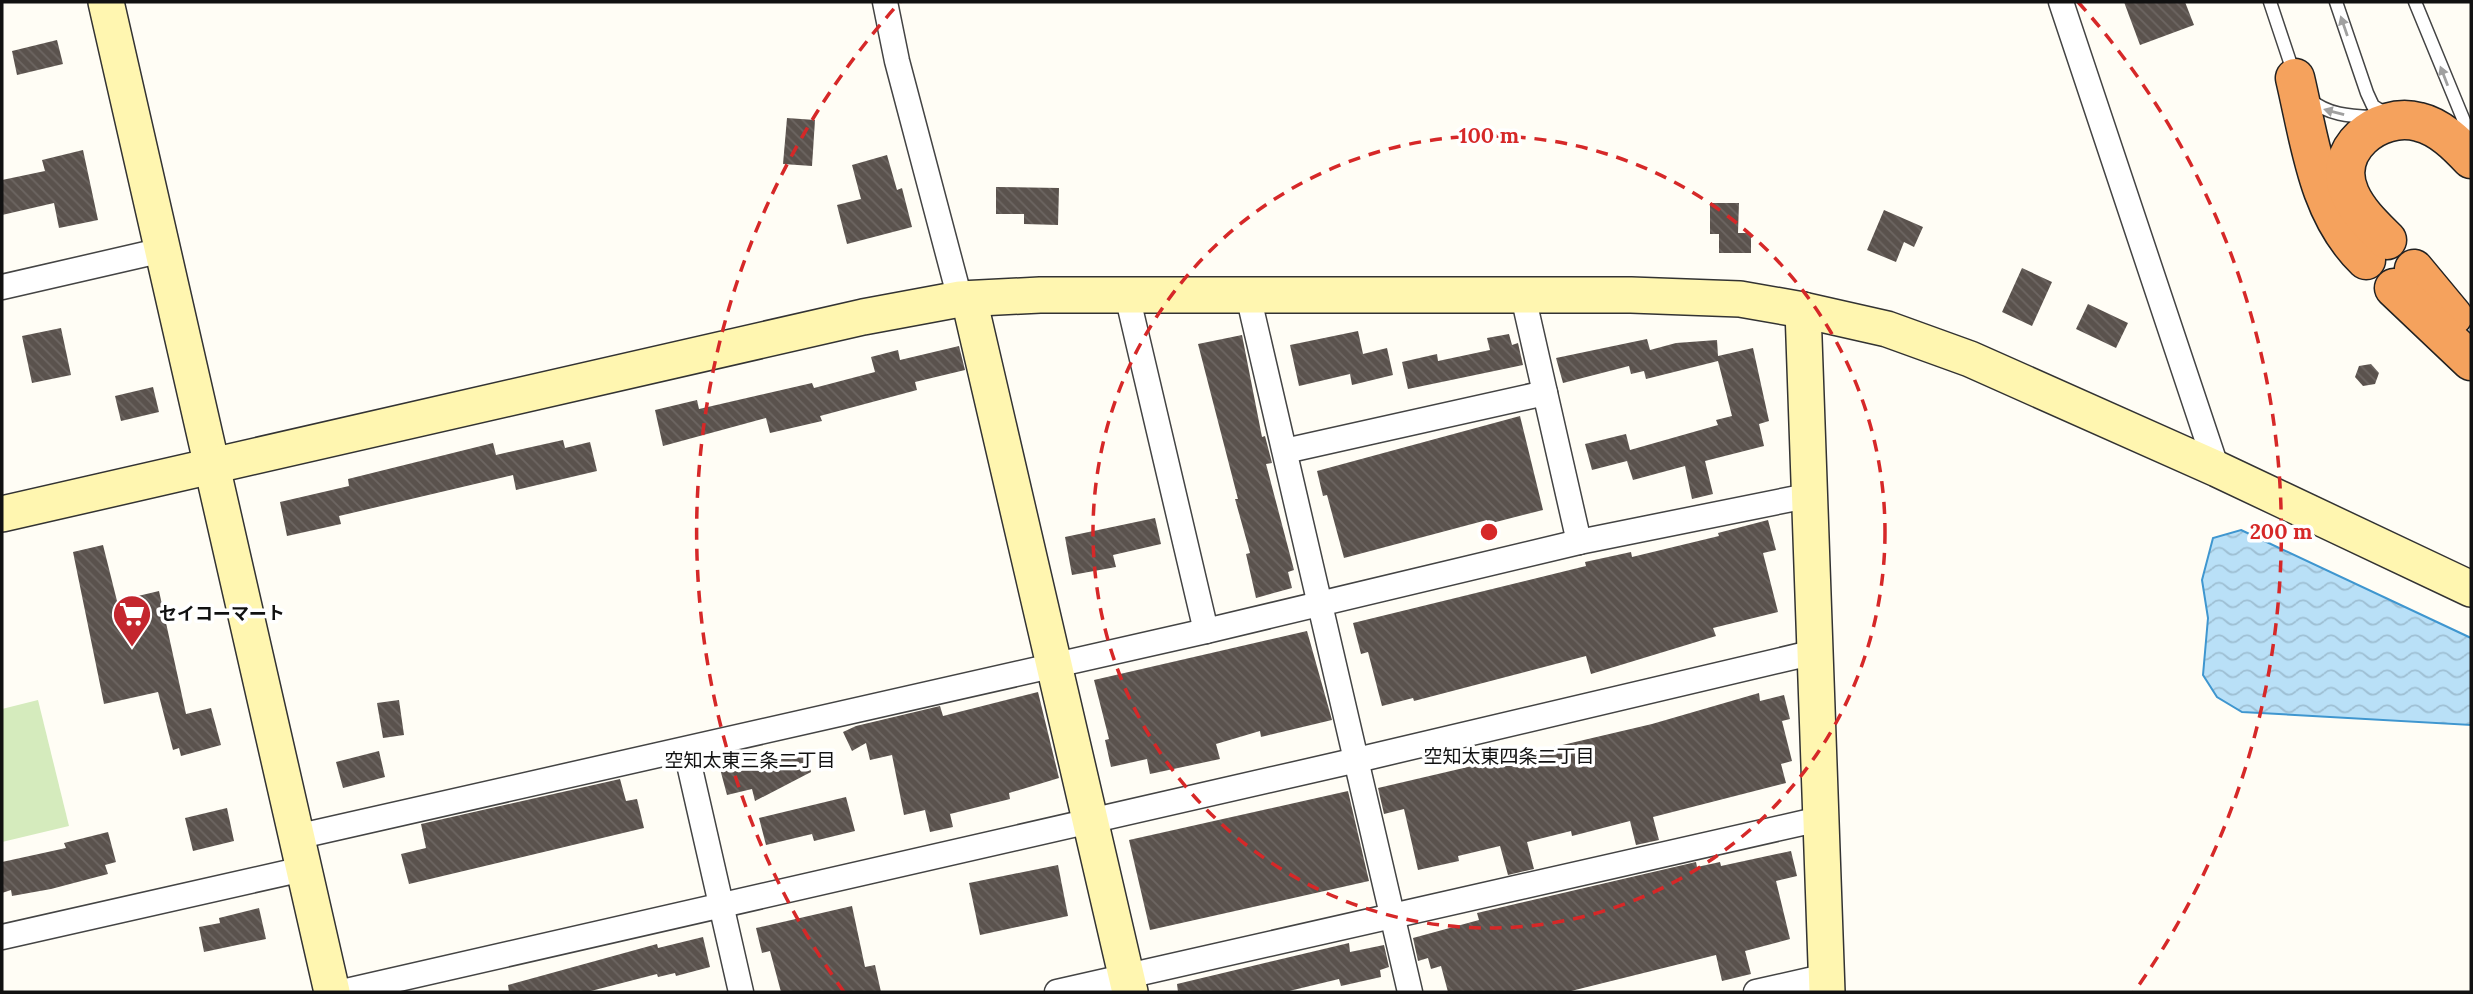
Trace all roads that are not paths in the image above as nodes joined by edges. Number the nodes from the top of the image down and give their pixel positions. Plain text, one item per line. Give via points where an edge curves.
1 (106, 2) edge
2 (885, 2) edge
3 (2061, 2) edge
4 (2270, 2) edge
5 (2336, 2) edge
6 (2415, 2) edge
7 (2295, 78) junction
8 (2402, 119) junction
9 (2471, 138) edge
10 (2471, 159) edge
11 (163, 250) junction
12 (2, 287) edge
13 (1127, 295) junction
14 (1248, 295) junction
15 (1523, 296) junction
16 (964, 299) junction
17 (1803, 310) junction
18 (2471, 339) edge
19 (2471, 361) edge
20 (1545, 393) junction
21 (1285, 451) junction
22 (211, 466) junction
23 (2217, 469) junction
24 (1807, 496) junction
25 (2, 514) edge
26 (1579, 542) junction
27 (2471, 589) edge
28 (1321, 605) junction
29 (1206, 631) junction
30 (1815, 652) junction
31 (1055, 666) junction
32 (685, 751) junction
33 (1357, 760) junction
34 (1820, 819) junction
35 (1091, 820) junction
36 (300, 853) junction
37 (720, 906) junction
38 (1392, 916) junction
39 (2, 937) edge
40 (1128, 984) edge
41 (1827, 984) edge
42 (332, 992) edge
43 (342, 992) edge
44 (741, 992) edge
45 (1057, 992) edge
46 (1410, 992) edge
47 (1756, 992) edge

1 - 11 street
2 - 16 street via 897,61
3 - 23 street
4 - 7 lane
8 -> 5 lane via 2373,106
9 -> 6 lane
8 -> 7 lane via 2344,115 2321,108
7 - 8 highway via 2326,199 2338,226 2377,250 2349,193 2348,158 2357,141 2383,122
8 - 10 highway via 2439,131
11 - 12 street
11 - 22 street
13 - 14 street
13 - 16 street
13 - 29 street
14 - 15 street
14 - 21 street
15 - 17 street via 1740,299
15 - 20 street
16 - 22 street via 850,320
16 - 31 street
17 - 23 street via 1887,329 1970,359
17 - 24 street
18 - 19 highway via 2404,279
20 - 21 street
20 - 26 street
21 - 28 street
22 - 25 street
22 - 36 street
23 - 27 street
24 - 26 street
24 - 30 street
26 - 28 street
28 - 29 street
28 - 33 street
29 - 31 street
30 - 33 street
30 - 34 street
31 - 32 street
31 - 35 street
32 - 36 street
32 - 37 street
33 - 35 street
33 - 38 street
34 - 38 street
34 - 41 street
35 - 37 street
35 - 40 street
36 - 39 street
36 - 42 street
37 - 43 street
37 - 44 street
38 - 40 street
38 - 46 street
40 - 45 street
41 - 47 street

